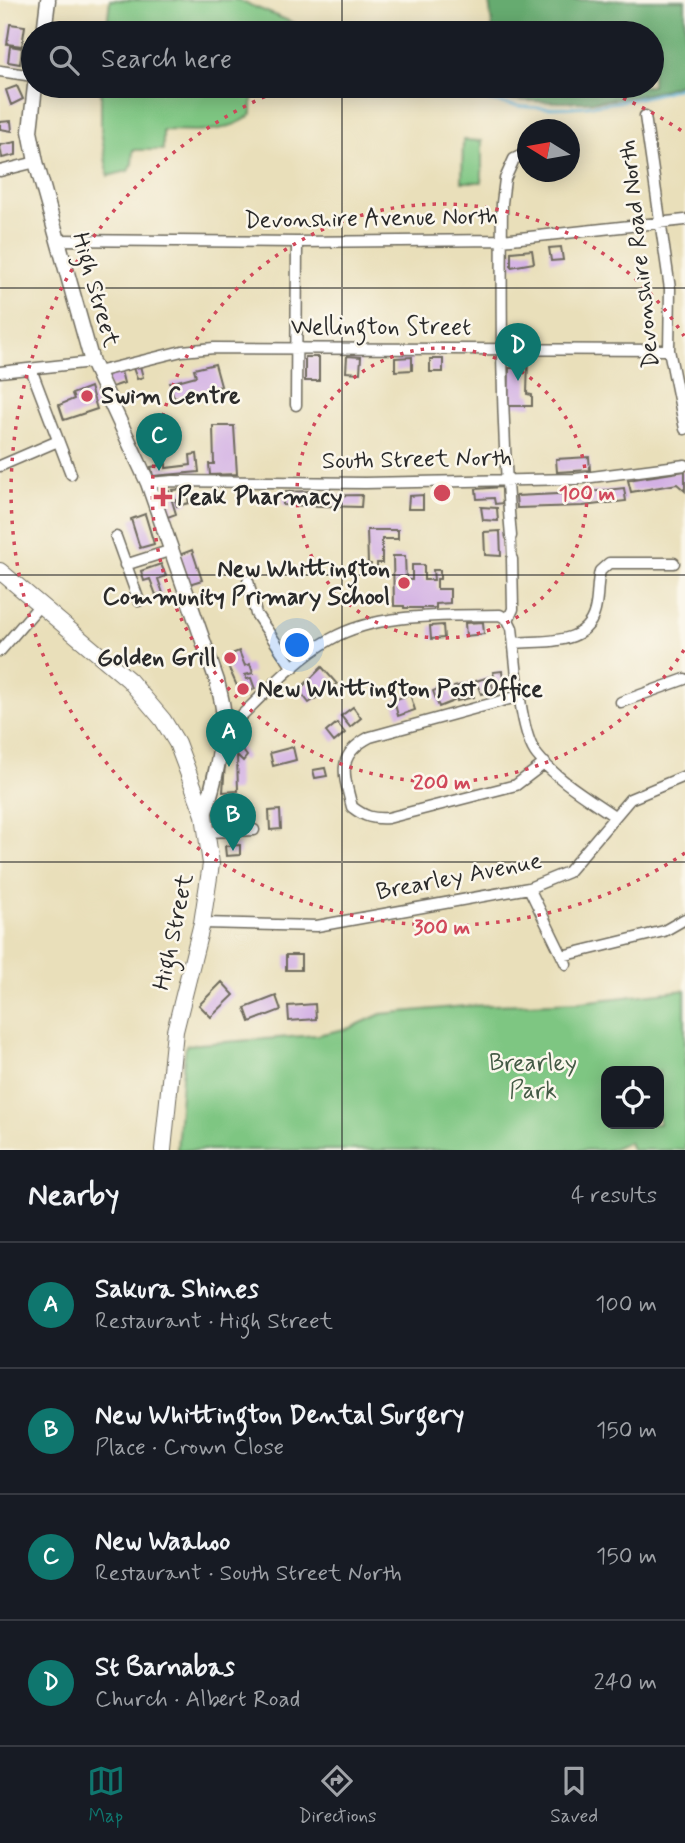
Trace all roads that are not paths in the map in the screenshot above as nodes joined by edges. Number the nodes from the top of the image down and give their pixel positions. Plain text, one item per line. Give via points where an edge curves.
1 (48, 0) edge
2 (45, 21) edge
3 (0, 71) edge
4 (21, 74) edge
5 (34, 98) edge
6 (645, 116) dead end
7 (517, 157) edge
8 (36, 162) junction
9 (0, 172) edge
10 (685, 220) edge
11 (661, 222) junction
12 (57, 240) junction
13 (502, 240) junction
14 (297, 242) junction
15 (296, 348) junction
16 (501, 348) junction
17 (669, 350) junction
18 (94, 367) junction
19 (31, 369) junction
20 (0, 372) edge
21 (296, 405) dead end
22 (685, 429) edge
23 (58, 441) junction
24 (685, 465) edge
25 (0, 466) edge
26 (71, 474) dead end
27 (505, 479) junction
28 (148, 483) junction
29 (511, 536) joint
30 (116, 537) dead end
31 (172, 550) junction
32 (512, 559) joint
33 (674, 564) dead end
34 (125, 565) junction
35 (0, 571) edge
36 (248, 581) dead end
37 (139, 601) dead end
38 (39, 606) junction
39 (508, 620) junction
40 (514, 643) junction
41 (0, 651) edge
42 (293, 668) junction
43 (685, 679) edge
44 (520, 696) junction
45 (621, 702) dead end
46 (222, 735) junction
47 (545, 763) junction
48 (685, 776) edge
49 (204, 814) junction
50 (614, 816) junction
51 (254, 830) dead end
52 (208, 832) junction
53 (529, 888) junction
54 (685, 919) edge
55 (201, 923) junction
56 (163, 1150) edge

1 - 2 street
3 - 4 street
5 - 8 street, High Street via 30,131
6 - 11 street, Devonshire Road North
7 - 13 street via 505,179
8 - 9 street
8 - 12 street, High Street
10 - 11 street, Devonshire Avenue North
11 - 13 street, Devonshire Avenue North
11 - 17 street, Devonshire Road North via 670,289
12 - 14 street, Devonshire Avenue North
12 - 18 street, High Street
13 - 14 street, Devonshire Avenue North
13 - 16 street
14 - 15 street
15 - 16 street, Wellington Street
15 - 18 street, Wellington Street via 182,351
15 - 21 street
16 - 17 street, Wellington Street
16 - 27 street
17 - 22 street, Devonshire Road North
18 - 19 street, Wellington Street
18 - 28 street, High Street
19 - 20 street, Wellington Street
19 - 23 street
23 - 25 street
23 - 26 street
24 - 27 street, South Street North via 576,479
27 - 28 street, South Street North
27 - 29 street
28 - 31 street, High Street
29 - 32 street
30 - 34 street
31 - 34 street
31 - 46 street, High Street via 217,681
32 - 39 street via 513,609
33 - 40 street via 609,563 600,571 596,606 585,631 570,638
34 - 37 street
35 - 38 main road
36 - 42 street via 256,614
38 - 41 street
38 - 49 main road via 129,680 163,720 177,743
39 - 40 street
39 - 42 street via 482,615 373,623 330,639
40 - 44 street
42 - 46 street
43 - 45 street
44 - 47 street via 528,736 535,754
44 - 47 street via 356,744 346,757 344,772 352,807 373,819 388,817 516,785
46 - 49 street, High Street
47 - 50 street
48 - 50 street, Brearley Avenue via 630,799
49 - 52 main road, High Street
50 - 53 street, Brearley Avenue via 568,872
51 - 52 street
52 - 55 main road, High Street via 211,864
53 - 54 street via 564,960 664,931
53 - 55 street, Brearley Avenue via 317,926
55 - 56 main road, High Street via 175,1031

